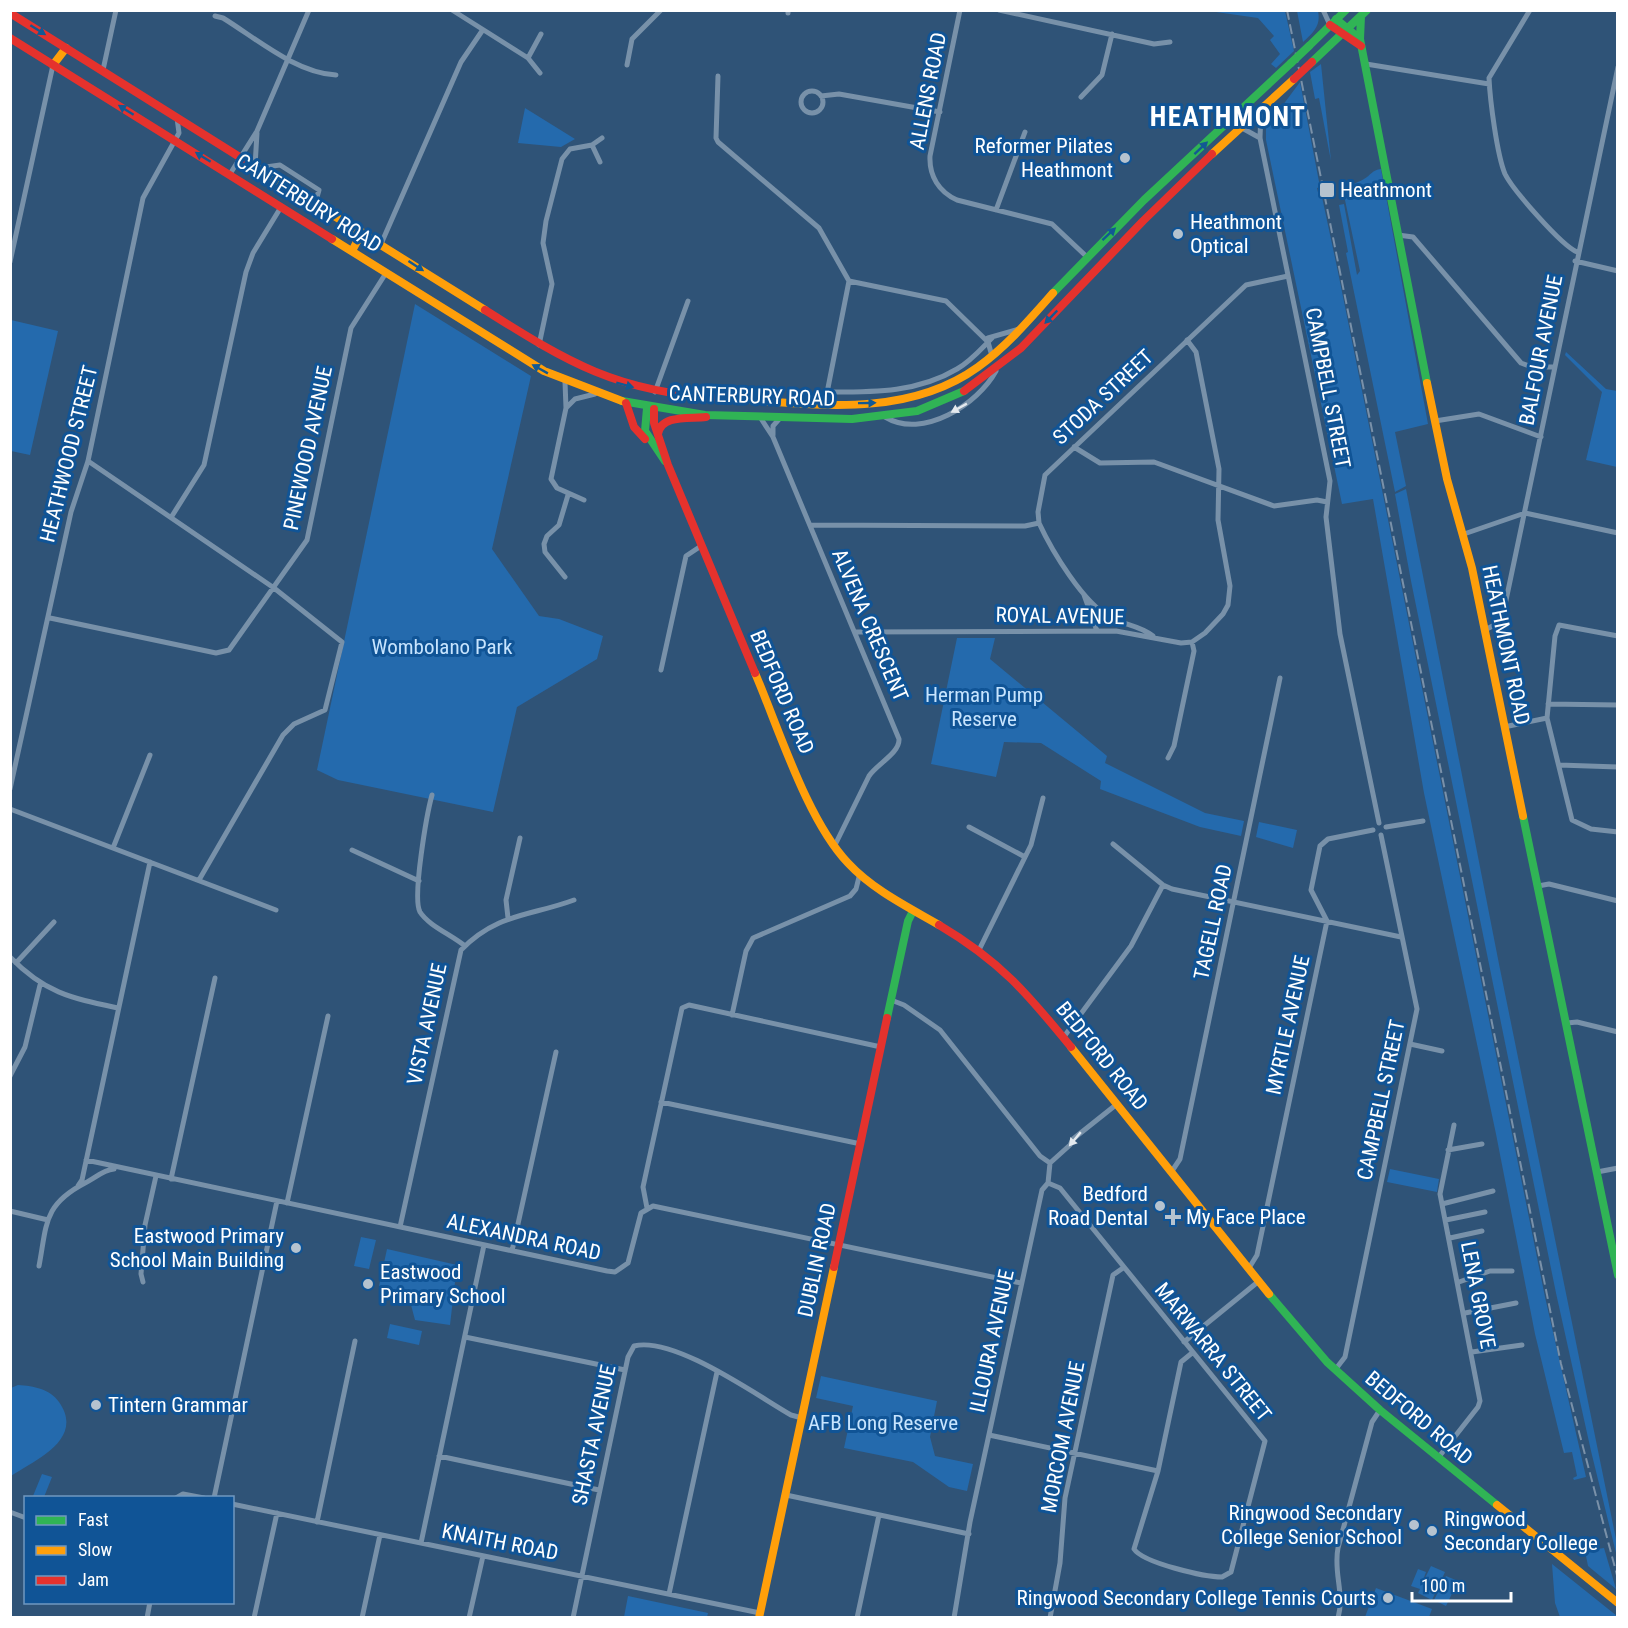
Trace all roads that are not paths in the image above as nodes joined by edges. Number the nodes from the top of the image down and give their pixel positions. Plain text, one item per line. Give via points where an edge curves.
1 (116, 10) edge
2 (309, 10) edge
3 (453, 10) edge
4 (661, 10) edge
5 (999, 10) edge
6 (1323, 10) edge
7 (1346, 10) edge
8 (1530, 10) edge
9 (959, 11) edge
10 (10, 13) edge
11 (1364, 13) edge
12 (215, 16) dead end
13 (1334, 22) junction
14 (482, 31) junction
15 (1345, 31) junction
16 (541, 34) dead end
17 (1112, 34) junction
18 (10, 38) edge
19 (1170, 42) dead end
20 (1361, 43) junction
21 (66, 48) junction
22 (528, 58) junction
23 (289, 59) junction
24 (53, 64) junction
25 (1366, 64) junction
26 (627, 65) dead end
27 (1617, 67) edge
28 (103, 70) junction
29 (540, 73) dead end
30 (336, 75) dead end
31 (718, 76) dead end
32 (1270, 84) junction
33 (1489, 84) junction
34 (1284, 88) junction
35 (821, 96) junction
36 (1081, 97) dead end
37 (1261, 111) junction
38 (940, 112) junction
39 (177, 117) junction
40 (1242, 128) junction
41 (196, 129) junction
42 (257, 131) junction
43 (1024, 132) dead end
44 (177, 137) junction
45 (602, 138) dead end
46 (1260, 138) junction
47 (592, 145) junction
48 (241, 157) junction
49 (600, 162) dead end
50 (257, 167) junction
51 (1175, 173) junction
52 (230, 174) junction
53 (1184, 183) junction
54 (315, 204) junction
55 (281, 207) junction
56 (996, 210) junction
57 (362, 232) junction
58 (1398, 235) junction
59 (381, 244) junction
60 (352, 251) junction
61 (1577, 252) junction
62 (1086, 256) junction
63 (11, 258) edge
64 (1575, 261) junction
65 (1099, 267) junction
66 (1617, 271) edge
67 (386, 273) junction
68 (1288, 276) junction
69 (849, 281) junction
70 (688, 301) dead end
71 (1026, 326) junction
72 (988, 339) junction
73 (1187, 340) junction
74 (539, 345) junction
75 (991, 358) junction
76 (998, 367) junction
77 (1554, 367) junction
78 (566, 382) junction
79 (655, 392) junction
80 (827, 392) junction
81 (595, 394) junction
82 (626, 403) junction
83 (825, 403) junction
84 (566, 408) junction
85 (651, 408) junction
86 (883, 416) junction
87 (719, 417) junction
88 (760, 417) junction
89 (781, 418) junction
90 (1435, 421) junction
91 (658, 434) junction
92 (773, 437) junction
93 (1541, 438) junction
94 (647, 440) junction
95 (1074, 447) junction
96 (88, 461) junction
97 (668, 465) junction
98 (1219, 486) junction
99 (568, 495) junction
100 (584, 500) dead end
101 (1327, 502) junction
102 (1525, 513) junction
103 (172, 516) junction
104 (1039, 523) junction
105 (810, 525) junction
106 (1617, 533) edge
107 (1464, 534) junction
108 (701, 546) junction
109 (565, 577) dead end
110 (274, 588) junction
111 (1082, 591) junction
112 (50, 618) junction
113 (1485, 630) junction
114 (1097, 631) junction
115 (855, 632) junction
116 (1617, 636) edge
117 (1155, 638) junction
118 (1192, 642) junction
119 (661, 670) dead end
120 (1280, 678) dead end
121 (1548, 704) junction
122 (1617, 705) edge
123 (1547, 718) junction
124 (1504, 727) junction
125 (150, 755) dead end
126 (1168, 758) dead end
127 (1559, 765) junction
128 (1617, 767) edge
129 (10, 789) edge
130 (432, 795) dead end
131 (1043, 798) dead end
132 (10, 809) edge
133 (1423, 821) dead end
134 (1379, 823) junction
135 (969, 827) dead end
136 (1386, 827) junction
137 (1373, 830) junction
138 (1617, 832) edge
139 (1381, 835) junction
140 (519, 838) dead end
141 (1113, 844) dead end
142 (113, 848) junction
143 (833, 848) junction
144 (352, 850) dead end
145 (1025, 856) junction
146 (150, 862) junction
147 (859, 877) junction
148 (199, 880) junction
149 (419, 881) junction
150 (1163, 885) junction
151 (1538, 886) junction
152 (574, 900) dead end
153 (1234, 901) junction
154 (1617, 902) edge
155 (276, 910) dead end
156 (913, 911) junction
157 (508, 918) junction
158 (1327, 921) junction
159 (54, 922) dead end
160 (1401, 937) junction
161 (465, 946) junction
162 (979, 950) junction
163 (10, 957) edge
164 (16, 963) junction
165 (215, 978) dead end
166 (40, 985) junction
167 (891, 999) junction
168 (118, 1008) junction
169 (732, 1015) junction
170 (327, 1016) dead end
171 (1567, 1023) junction
172 (1617, 1032) edge
173 (1063, 1038) junction
174 (1410, 1044) junction
175 (880, 1047) junction
176 (1442, 1051) dead end
177 (556, 1052) dead end
178 (10, 1076) edge
179 (661, 1102) junction
180 (1117, 1104) junction
181 (1454, 1125) dead end
182 (861, 1144) junction
183 (1482, 1144) dead end
184 (1448, 1150) junction
185 (86, 1160) junction
186 (1050, 1163) junction
187 (119, 1168) junction
188 (1617, 1168) edge
189 (1172, 1171) junction
190 (1597, 1172) junction
191 (156, 1176) junction
192 (171, 1179) junction
193 (1048, 1183) junction
194 (78, 1186) junction
195 (1493, 1191) dead end
196 (277, 1201) junction
197 (287, 1203) junction
198 (1442, 1204) junction
199 (647, 1208) junction
200 (10, 1211) edge
201 (1485, 1212) dead end
202 (48, 1220) junction
203 (1446, 1220) junction
204 (400, 1227) junction
205 (1482, 1231) dead end
206 (1450, 1238) junction
207 (838, 1244) junction
208 (484, 1245) junction
209 (512, 1251) junction
210 (39, 1266) dead end
211 (1123, 1268) junction
212 (1249, 1268) junction
213 (1512, 1271) dead end
214 (1617, 1275) edge
215 (1260, 1281) junction
216 (143, 1282) dead end
217 (1021, 1282) junction
218 (1459, 1282) junction
219 (1516, 1303) dead end
220 (1465, 1313) junction
221 (465, 1336) junction
222 (355, 1341) dead end
223 (1184, 1342) junction
224 (1522, 1346) dead end
225 (1473, 1352) junction
226 (1192, 1353) junction
227 (625, 1370) junction
228 (1335, 1370) junction
229 (717, 1372) junction
230 (1380, 1410) junction
231 (802, 1418) junction
232 (989, 1435) junction
233 (1075, 1453) junction
234 (440, 1456) junction
235 (1438, 1458) junction
236 (1158, 1471) junction
237 (599, 1490) junction
238 (786, 1495) junction
239 (180, 1496) edge
240 (198, 1496) edge
241 (214, 1496) edge
242 (234, 1504) edge
243 (277, 1513) junction
244 (879, 1515) junction
245 (317, 1522) junction
246 (969, 1534) junction
247 (380, 1535) junction
248 (421, 1543) junction
249 (483, 1556) junction
250 (582, 1575) junction
251 (669, 1594) junction
252 (1617, 1603) edge
253 (760, 1615) edge
254 (254, 1617) edge
255 (362, 1617) edge
256 (469, 1617) edge
257 (573, 1617) edge
258 (857, 1617) edge
259 (954, 1617) edge
260 (1050, 1617) edge
261 (1338, 1617) edge

1 - 28 street
2 - 23 street
3 - 14 street
4 - 26 street via 632,39
5 - 17 street
6 - 13 street
7 - 13 main road, CANTERBURY ROAD
8 - 33 street via 1491,72
9 - 38 street, ALLENS ROAD
10 -> 21 main road, CANTERBURY ROAD
11 - 15 main road, CANTERBURY ROAD
11 - 20 main road
12 - 23 street
13 - 15 main road
13 - 32 main road, CANTERBURY ROAD, bridge
14 - 22 street
14 - 59 street via 460,62
15 - 20 main road
15 - 34 main road, CANTERBURY ROAD, bridge
16 - 22 street
17 - 19 street via 1154,44
17 - 36 street via 1102,75
18 - 24 main road, CANTERBURY ROAD
20 - 25 main road, HEATHMONT ROAD
21 - 24 main road
21 - 28 main road, CANTERBURY ROAD
22 - 29 street
23 - 30 street
23 - 42 street
44 -> 24 main road, CANTERBURY ROAD
24 - 63 street
25 - 33 street
25 - 58 main road, HEATHMONT ROAD
27 - 61 street, BALFOUR AVENUE
28 - 39 main road, CANTERBURY ROAD
31 - 69 street via 718,142 819,228
32 - 34 main road via 1280,83
51 -> 32 main road, CANTERBURY ROAD
33 - 61 street via 1506,175 1564,244
34 - 37 main road, CANTERBURY ROAD
35 - 35 street via 819,110 803,108 806,93 812,91
35 - 38 street via 838,94
37 - 40 main road, CANTERBURY ROAD
37 - 46 street, CAMPBELL STREET
38 - 56 street, ALLENS ROAD via 930,162 937,185 957,200
39 - 41 main road, CANTERBURY ROAD
39 - 44 street
40 - 46 street
40 - 53 main road, CANTERBURY ROAD
41 - 44 street
41 - 48 main road, CANTERBURY ROAD
42 - 48 street
42 - 50 street
43 - 56 street
52 -> 44 main road, CANTERBURY ROAD
44 - 96 street, HEATHWOOD STREET via 143,198
45 - 47 street
46 - 68 street, CAMPBELL STREET
47 - 49 street
47 - 74 street via 570,149 562,159 543,243 552,284
48 - 50 main road, CANTERBURY ROAD
48 - 52 street
50 - 54 main road, CANTERBURY ROAD
50 - 54 street via 280,165 319,190
51 - 53 main road
62 -> 51 main road, CANTERBURY ROAD
52 - 55 main road, CANTERBURY ROAD
53 - 65 main road, CANTERBURY ROAD
54 - 57 main road, CANTERBURY ROAD
55 - 60 main road, CANTERBURY ROAD
55 - 103 street via 246,272 204,465
56 - 62 street, ALLENS ROAD via 1052,224
57 - 59 main road, CANTERBURY ROAD
57 - 60 main road
58 - 77 street via 1413,237 1521,363
58 - 90 main road, HEATHMONT ROAD
59 -> 74 main road, CANTERBURY ROAD
60 - 67 main road, CANTERBURY ROAD
61 - 64 street, BALFOUR AVENUE
62 - 65 main road
62 - 71 main road, CANTERBURY ROAD
64 - 66 street
64 - 77 street, BALFOUR AVENUE
65 -> 76 main road, CANTERBURY ROAD
78 -> 67 main road, CANTERBURY ROAD
67 - 110 street, PINEWOOD AVENUE via 351,328 307,540
68 - 73 street, STODA STREET via 1246,285
68 - 101 street, CAMPBELL STREET via 1330,481
69 - 72 street via 946,301
69 - 80 street
70 - 79 street
71 - 72 street
71 - 75 main road, CANTERBURY ROAD
72 - 75 street
72 - 80 street, CANTERBURY ROAD via 956,370 921,384 881,392
73 - 95 street, STODA STREET
73 - 98 street via 1196,352
74 -> 79 main road, CANTERBURY ROAD via 600,378
83 -> 75 main road, CANTERBURY ROAD via 881,402 919,396 969,375
76 - 86 main road, CANTERBURY ROAD via 951,399
76 -> 86 street via 989,384 969,402 938,419 894,422
77 - 93 street, BALFOUR AVENUE
78 - 81 main road, CANTERBURY ROAD
78 - 84 street
79 - 83 main road, CANTERBURY ROAD via 703,399
79 - 85 main road
80 - 83 street
81 - 82 main road, CANTERBURY ROAD
81 - 84 street via 575,399
82 - 85 main road, CANTERBURY ROAD
82 - 94 main road, BEDFORD ROAD via 634,427
84 - 99 street via 550,479
85 - 87 main road, CANTERBURY ROAD
85 - 91 main road, BEDFORD ROAD
85 - 94 main road via 643,426
86 - 89 main road, CANTERBURY ROAD
87 - 88 main road, CANTERBURY ROAD
87 - 91 main road via 665,421
88 - 89 main road, CANTERBURY ROAD
88 - 92 street, ALVENA CRESCENT
89 - 92 street via 773,426
90 - 93 street via 1479,414
90 - 107 main road, HEATHMONT ROAD
91 - 97 main road, BEDFORD ROAD
92 - 105 street, ALVENA CRESCENT
93 - 102 street, BALFOUR AVENUE
94 - 97 main road, BEDFORD ROAD
95 - 98 street via 1100,463 1154,462
95 - 104 street, STODA STREET via 1045,475
96 - 103 street
96 - 112 street, HEATHWOOD STREET via 71,512
97 - 108 main road, BEDFORD ROAD
98 - 101 street via 1274,506
98 - 118 street via 1218,519 1228,568 1228,605 1216,624
99 - 100 street
99 - 109 street via 560,525 544,544 545,552
101 - 134 street, CAMPBELL STREET via 1340,633
102 - 106 street
102 - 107 street
102 - 113 street, BALFOUR AVENUE via 1500,622
103 - 110 street
104 - 105 street
104 - 111 street
105 - 115 street, ALVENA CRESCENT
107 - 113 main road, HEATHMONT ROAD
108 - 119 street via 686,556
108 - 143 main road, BEDFORD ROAD via 814,813
110 - 112 street, PINEWOOD AVENUE via 229,650 216,653
110 - 148 street via 342,642 327,707 294,724 283,735
111 - 114 street
111 - 117 street via 1111,618 1147,631
112 - 129 street, HEATHWOOD STREET
113 - 124 main road, HEATHMONT ROAD
114 - 115 street, ROYAL AVENUE
114 - 117 street, ROYAL AVENUE
115 - 143 street, ALVENA CRESCENT via 900,744 869,776
116 - 121 street via 1559,625
117 - 118 street, ROYAL AVENUE
118 - 126 street via 1174,746
120 - 153 street, TAGELL ROAD
121 - 122 street
121 - 123 street
123 - 124 street
123 - 127 street
124 - 151 main road, HEATHMONT ROAD
125 - 142 street
127 - 128 street
127 - 138 street via 1572,820 1591,829
130 - 149 street
131 - 145 street via 1036,832
132 - 142 street
133 - 136 street
134 - 136 street
134 - 137 street
135 - 145 street
136 - 139 street
137 - 139 street
137 - 158 street via 1328,839 1320,846 1311,891
139 - 160 street, CAMPBELL STREET
140 - 157 street via 506,900
141 - 150 street
142 - 146 street
143 - 147 main road, BEDFORD ROAD
144 - 149 street
145 - 162 street
146 - 148 street
146 - 168 street
147 - 156 main road, BEDFORD ROAD
147 - 169 street via 850,896 753,938 746,951
148 - 155 street
149 - 161 street via 420,912
150 - 153 street
150 - 173 street via 1131,946
151 - 154 street via 1549,884
151 - 171 main road, HEATHMONT ROAD
152 - 157 street, VISTA AVENUE
153 - 158 street
153 - 189 street, TAGELL ROAD via 1179,1159
156 - 162 main road, BEDFORD ROAD
156 - 167 main road, DUBLIN ROAD
157 - 161 street, VISTA AVENUE
158 - 160 street
158 - 212 street, MYRTLE AVENUE via 1257,1255
159 - 164 street
160 - 174 street, CAMPBELL STREET via 1417,1009
161 - 204 street, VISTA AVENUE via 459,955
162 - 173 main road, BEDFORD ROAD via 1002,967
163 - 164 street
164 - 166 street
165 - 192 street
166 - 168 street
166 - 178 street via 25,1047
167 - 175 main road, DUBLIN ROAD
167 - 186 street via 940,1030 1040,1156
168 - 185 street
169 - 175 street
169 - 179 street via 689,1005 682,1008
170 - 197 street
171 - 172 street
171 - 190 main road, HEATHMONT ROAD
173 - 180 main road, BEDFORD ROAD
174 - 176 street
174 - 228 street, CAMPBELL STREET via 1345,1357
175 - 182 main road, DUBLIN ROAD
177 - 209 street
179 - 182 street
179 - 199 street via 643,1187
180 -> 186 street via 1072,1139
180 - 189 main road, BEDFORD ROAD
181 - 184 street, LENA GROVE
182 - 207 main road, DUBLIN ROAD
183 - 184 street
184 - 198 street, LENA GROVE via 1440,1194
185 - 187 street, ALEXANDRA ROAD
185 - 194 street
186 - 193 street, ILLOURA AVENUE
187 - 191 street, ALEXANDRA ROAD
187 - 194 street via 109,1169
188 - 190 street
189 - 212 main road, BEDFORD ROAD
190 - 214 main road, HEATHMONT ROAD
191 - 192 street, ALEXANDRA ROAD
191 - 216 street via 145,1225
192 - 196 street, ALEXANDRA ROAD
193 - 211 street, MARWARRA STREET via 1060,1188
193 - 217 street, ILLOURA AVENUE via 1042,1190
194 - 202 street via 56,1203
195 - 198 street
196 - 197 street, ALEXANDRA ROAD
196 - 241 street
197 - 204 street, ALEXANDRA ROAD
198 - 203 street, LENA GROVE
199 - 207 street via 653,1206
199 - 209 street, ALEXANDRA ROAD via 641,1213 628,1263 615,1272
200 - 202 street
201 - 203 street
202 - 210 street
203 - 206 street, LENA GROVE
204 - 208 street, ALEXANDRA ROAD
205 - 206 street
206 - 218 street, LENA GROVE
207 - 217 street
207 - 231 main road, DUBLIN ROAD
208 - 209 street, ALEXANDRA ROAD
208 - 221 street
211 - 223 street, MARWARRA STREET
211 - 233 street, MORCOM AVENUE via 1113,1275
212 - 215 main road, BEDFORD ROAD
213 - 218 street via 1490,1271
215 - 223 street
215 - 228 main road, BEDFORD ROAD
217 - 232 street, ILLOURA AVENUE
218 - 220 street, LENA GROVE
219 - 220 street
220 - 225 street, LENA GROVE
221 - 227 street
221 - 234 street
222 - 245 street
223 - 226 street, MARWARRA STREET
224 - 225 street
225 - 235 street, LENA GROVE via 1478,1407
226 - 236 street via 1181,1362
226 - 236 street, MARWARRA STREET via 1265,1441 1231,1572 1222,1578 1139,1556 1134,1549
227 - 229 street, SHASTA AVENUE via 631,1349 641,1344 690,1356
227 - 237 street, SHASTA AVENUE
228 - 230 main road, BEDFORD ROAD
229 - 231 street, SHASTA AVENUE
229 - 251 street
230 - 235 main road, BEDFORD ROAD
230 - 261 street via 1372,1422 1338,1548
231 - 238 main road, DUBLIN ROAD
232 - 233 street
232 - 246 street, ILLOURA AVENUE
233 - 236 street
233 - 260 street, MORCOM AVENUE via 1065,1498 1060,1563
234 - 237 street
234 - 248 street
235 - 252 main road, BEDFORD ROAD
237 - 250 street, SHASTA AVENUE
238 - 244 street
238 - 253 main road, DUBLIN ROAD
239 - 240 street
242 - 243 street, KNAITH ROAD
243 - 245 street, KNAITH ROAD
243 - 254 street
244 - 246 street
244 - 258 street
245 - 247 street, KNAITH ROAD
246 - 259 street, ILLOURA AVENUE
247 - 248 street, KNAITH ROAD
247 - 255 street
248 - 249 street, KNAITH ROAD
249 - 250 street, KNAITH ROAD
249 - 256 street
250 - 251 street, KNAITH ROAD
250 - 257 street, SHASTA AVENUE
251 - 253 street, KNAITH ROAD

